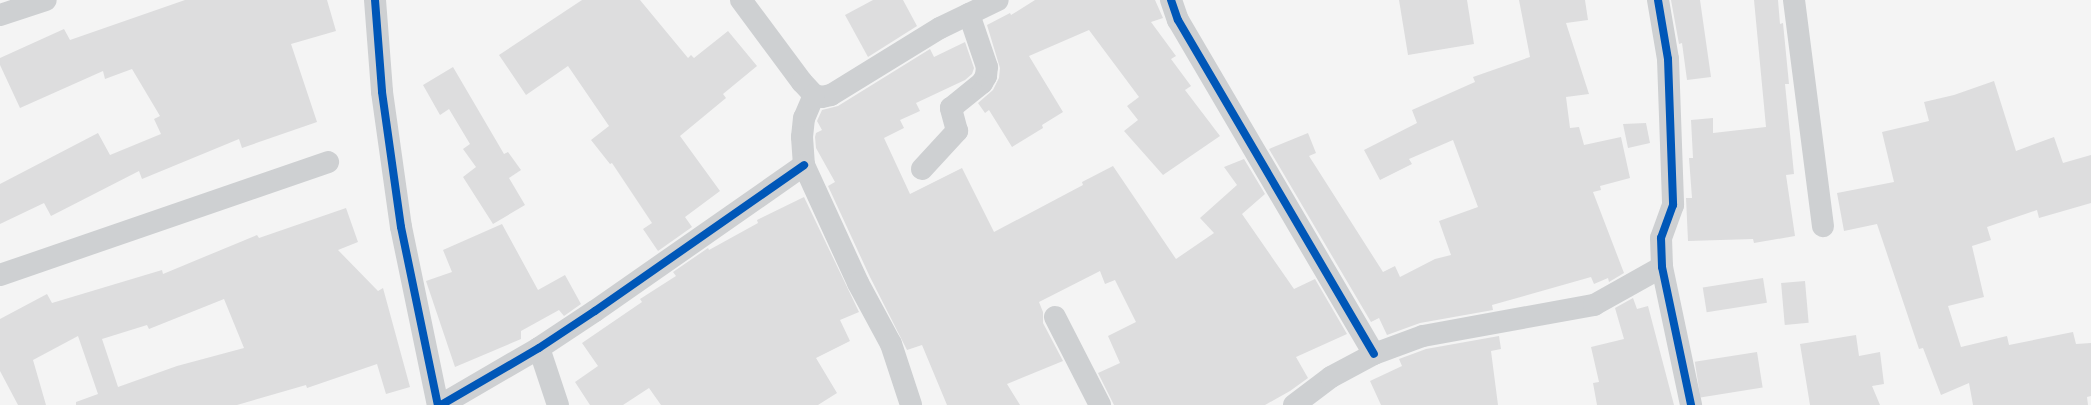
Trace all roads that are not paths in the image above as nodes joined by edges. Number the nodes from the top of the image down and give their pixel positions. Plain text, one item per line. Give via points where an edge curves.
1 (46, 0) edge
2 (375, 0) edge
3 (741, 0) edge
4 (998, 0) edge
5 (1171, 0) edge
6 (1658, 0) edge
7 (1794, 0) edge
8 (969, 14) junction
9 (0, 15) edge
10 (814, 95) junction
11 (328, 162) dead end
12 (804, 165) junction
13 (922, 169) dead end
14 (1823, 226) dead end
15 (1662, 267) junction
16 (0, 275) edge
17 (1055, 316) dead end
18 (539, 348) junction
19 (1374, 354) junction
20 (440, 405) edge
21 (558, 405) edge
22 (911, 405) edge
23 (1100, 405) edge
24 (1294, 405) edge
25 (1691, 405) edge

1 - 9 street
2 - 20 street via 382,92 401,227
3 - 10 street
4 - 8 street
5 - 19 street via 1178,20
6 - 15 street via 1668,59 1673,205 1661,238
7 - 14 street
8 - 10 street via 940,28 831,96 822,98
8 - 13 street via 987,67 986,76 951,108 957,131
10 - 12 street via 804,118
11 - 16 street
12 - 18 street
12 - 22 street via 858,283 892,344
15 - 19 street via 1594,305 1423,336
15 - 25 street
17 - 23 street
18 - 20 street
18 - 21 street
19 - 24 street via 1331,377

